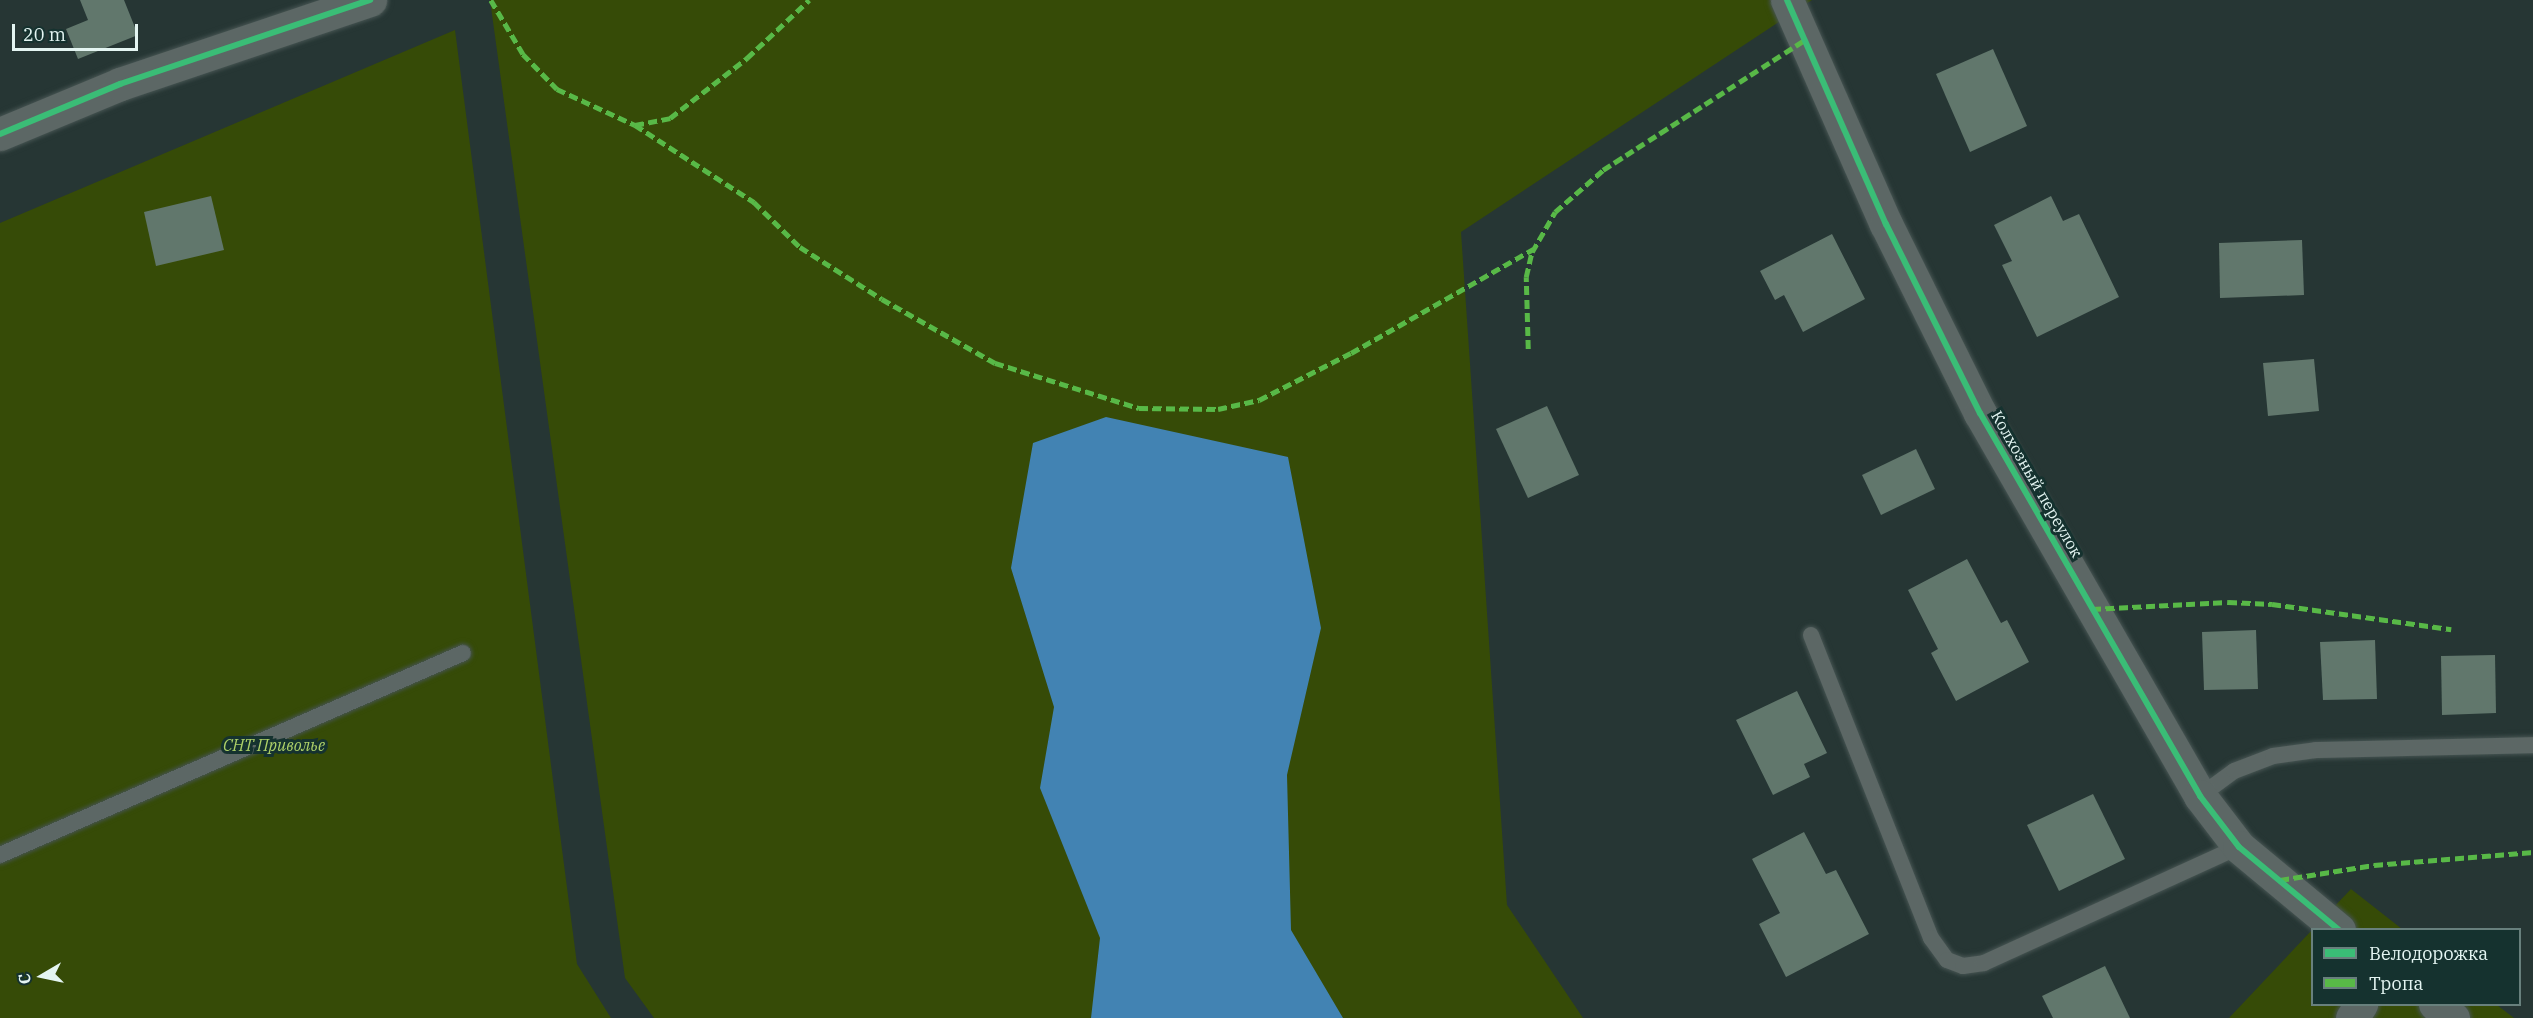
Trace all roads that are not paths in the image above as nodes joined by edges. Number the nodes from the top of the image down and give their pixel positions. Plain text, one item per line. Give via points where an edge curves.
1 (370, 0) edge
2 (1787, 0) edge
3 (0, 134) edge
4 (1811, 635) dead end
5 (463, 654) dead end
6 (2533, 745) edge
7 (2200, 796) junction
8 (2239, 847) junction
9 (0, 855) edge
10 (2337, 928) edge
11 (2436, 1006) edge
12 (2453, 1018) edge

1 - 3 street via 120,84
2 - 7 street, Колхозный переулок via 1886,224 1980,413
4 - 8 lane via 1931,938 1951,962 1966,967 1984,963
5 - 9 lane
6 - 7 lane via 2316,750 2273,756 2234,771
7 - 8 street, Колхозный переулок
8 - 10 street, Колхозный переулок
11 - 12 street

